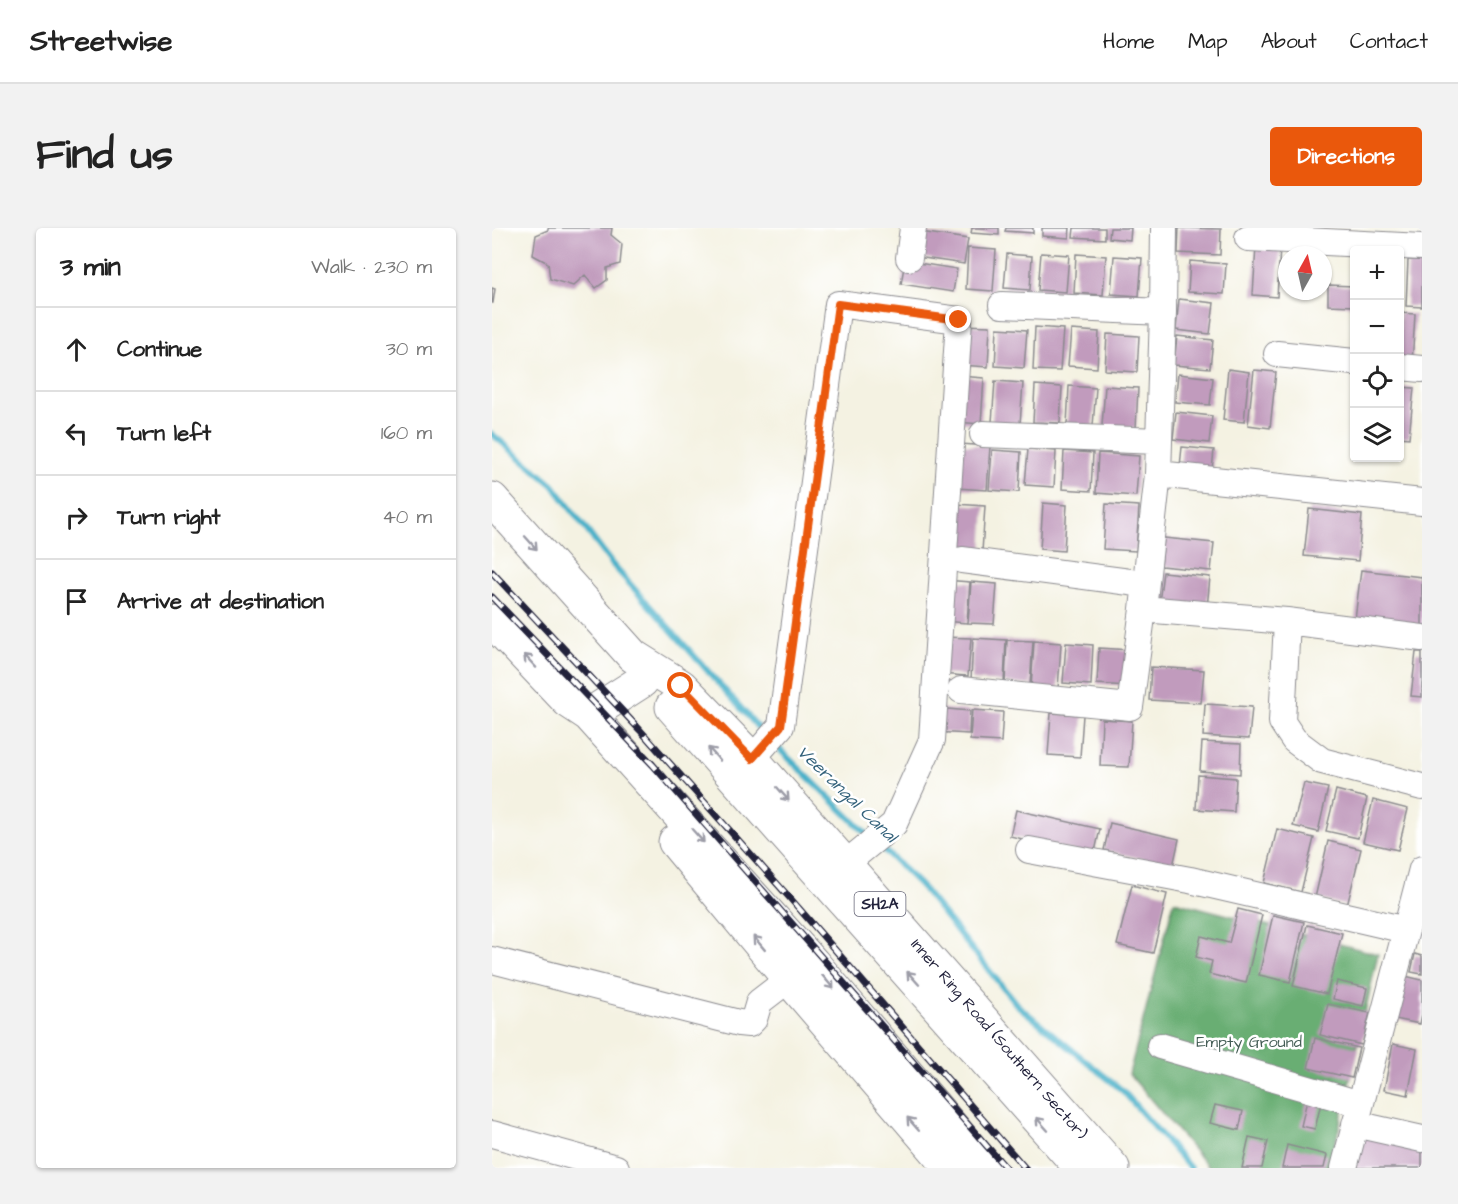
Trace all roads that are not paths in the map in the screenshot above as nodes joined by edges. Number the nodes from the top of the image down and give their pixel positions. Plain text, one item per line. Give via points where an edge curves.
1 (913, 228) edge
2 (1164, 228) edge
3 (1248, 238) dead end
4 (1422, 247) edge
5 (909, 258) dead end
6 (1002, 305) dead end
7 (1163, 312) junction
8 (1277, 354) dead end
9 (1350, 362) edge
10 (1404, 367) edge
11 (1422, 369) edge
12 (983, 434) dead end
13 (1158, 441) junction
14 (1158, 474) junction
15 (492, 500) edge
16 (1422, 502) edge
17 (962, 560) dead end
18 (1145, 584) junction
19 (1143, 609) junction
20 (1287, 621) junction
21 (494, 625) edge
22 (1422, 638) edge
23 (637, 668) junction
24 (961, 690) dead end
25 (578, 708) junction
26 (764, 746) junction
27 (1422, 787) edge
28 (864, 848) junction
29 (1029, 850) dead end
30 (1422, 869) edge
31 (1406, 930) junction
32 (492, 960) edge
33 (789, 979) junction
34 (1160, 1046) dead end
35 (1358, 1114) junction
36 (492, 1134) edge
37 (1422, 1139) edge
38 (616, 1168) edge
39 (951, 1168) edge
40 (987, 1168) edge
41 (1081, 1168) edge
42 (1113, 1168) edge
43 (1344, 1168) edge

1 - 5 street
2 - 7 street
3 - 4 street
6 - 7 street
7 - 13 street
8 - 9 street
10 - 11 street
12 - 13 street
13 - 14 street
14 - 16 street
14 - 18 street
15 -> 23 main road, Inner Ring Road (Southern Sector) / SH2A
17 - 18 street
18 - 19 street
19 - 20 street
19 - 24 street via 1130,707
20 - 22 street
20 - 27 street via 1282,722 1294,740 1322,760
25 -> 21 main road
23 - 25 main road
23 - 26 main road, Inner Ring Road (Southern Sector) / SH2A via 681,686
41 -> 23 main road, Inner Ring Road (Southern Sector) / SH2A
33 -> 25 main road via 579,726
25 -> 40 main road via 813,963
26 -> 28 main road, Inner Ring Road (Southern Sector) / SH2A
26 - 28 street via 781,726 838,304 959,320 932,740 894,824
28 - 42 main road, Inner Ring Road (Southern Sector) / SH2A
29 - 31 street via 1190,880
30 - 31 street
31 - 35 street
32 - 33 street via 749,1024 759,1002
39 -> 33 main road
34 - 35 street
35 - 37 street
35 - 43 street
36 - 38 street

